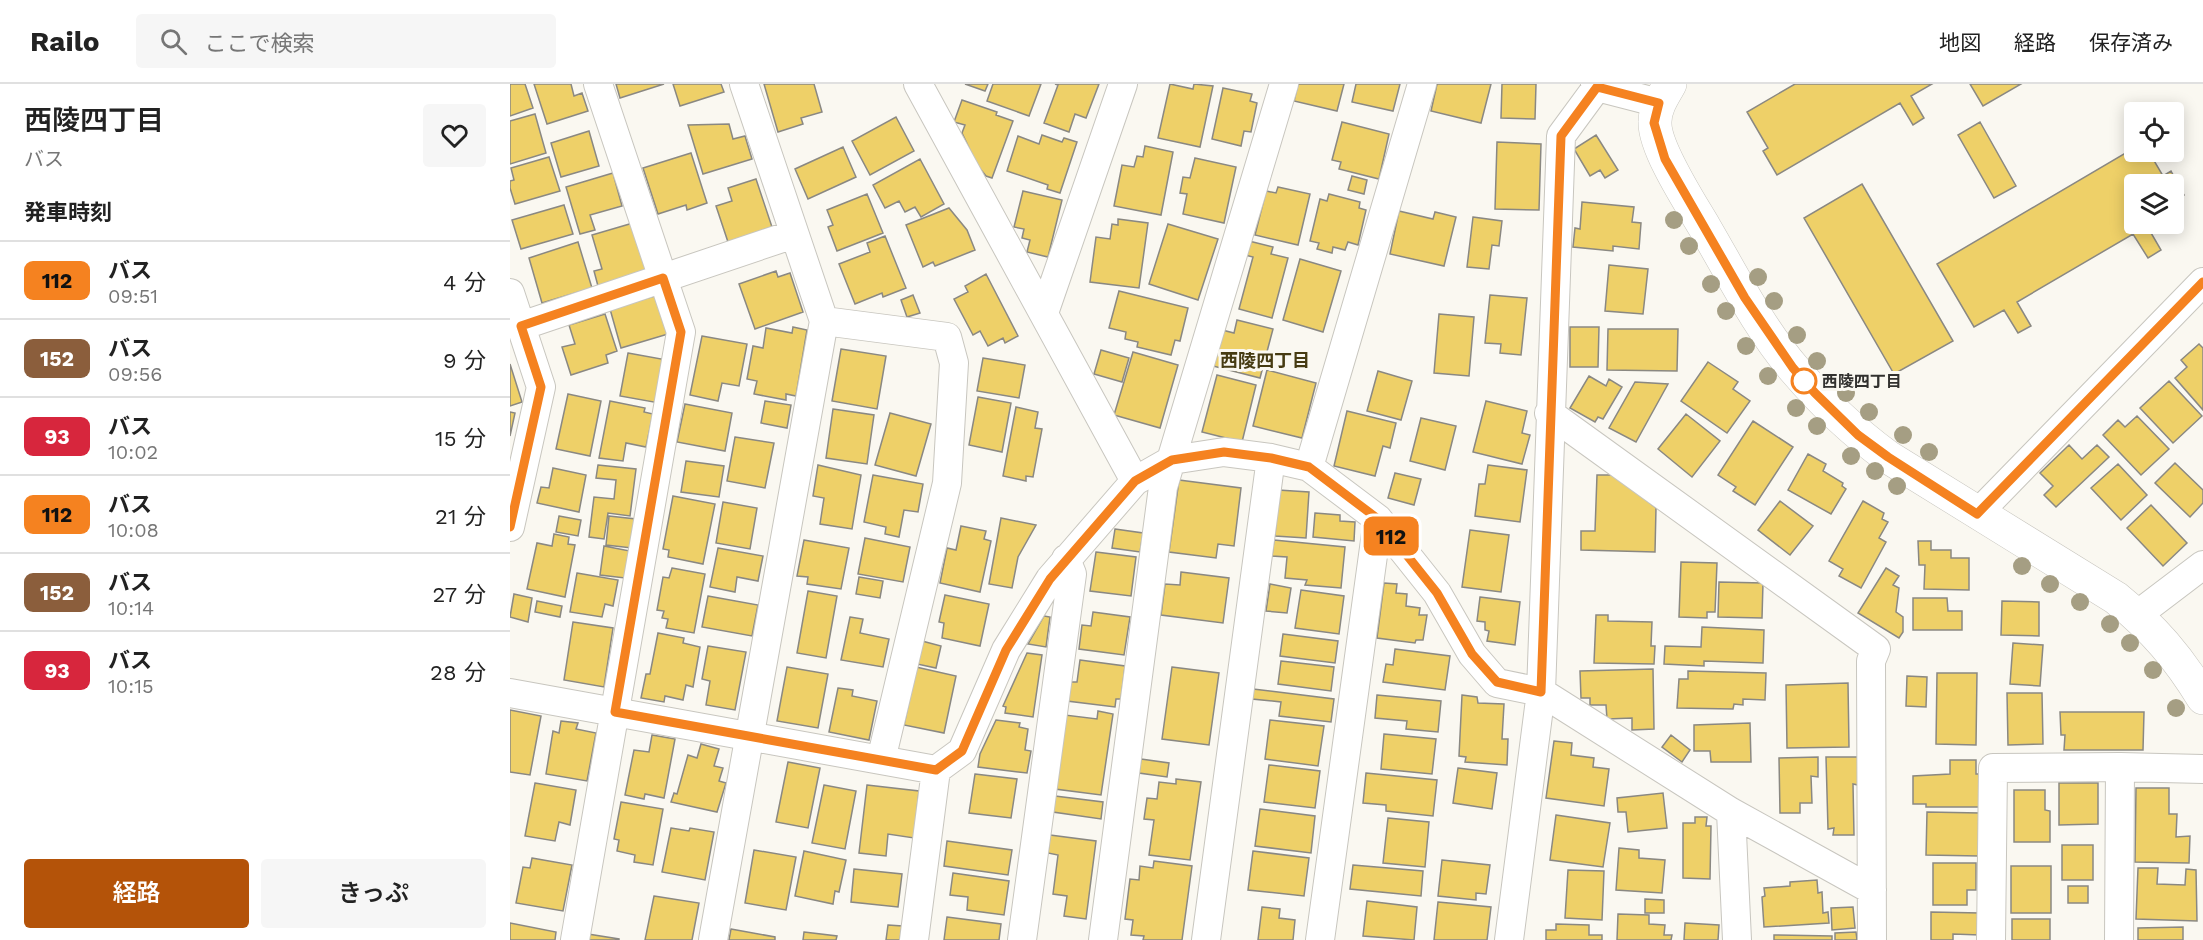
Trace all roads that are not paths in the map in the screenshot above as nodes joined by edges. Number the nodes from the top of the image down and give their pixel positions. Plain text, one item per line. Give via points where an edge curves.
1 (598, 84) edge
2 (744, 84) edge
3 (1123, 84) edge
4 (1284, 84) edge
5 (1422, 84) edge
6 (920, 85) edge
7 (1596, 85) edge
8 (1664, 94) edge
9 (794, 234) junction
10 (663, 278) junction
11 (2203, 282) edge
12 (510, 293) edge
13 (1044, 313) junction
14 (824, 321) junction
15 (521, 326) junction
16 (1549, 413) junction
17 (1271, 458) junction
18 (1172, 460) junction
19 (1309, 467) junction
20 (1135, 481) junction
21 (1977, 514) junction
22 (1378, 519) junction
23 (510, 527) edge
24 (1066, 560) junction
25 (2203, 565) edge
26 (2137, 615) junction
27 (1541, 692) junction
28 (510, 693) edge
29 (2203, 698) edge
30 (615, 712) junction
31 (749, 736) junction
32 (881, 760) junction
33 (2120, 767) junction
34 (2203, 769) edge
35 (936, 770) junction
36 (1731, 812) junction
37 (1872, 890) junction
38 (575, 940) edge
39 (713, 940) edge
40 (914, 940) edge
41 (1022, 940) edge
42 (1103, 940) edge
43 (1206, 940) edge
44 (1320, 940) edge
45 (1509, 940) edge
46 (1737, 940) edge
47 (1872, 940) edge
48 (1991, 940) edge
49 (2119, 940) edge

1 - 10 street
2 - 9 street
3 - 13 street
4 - 18 street
5 - 19 street
6 - 13 street
7 - 8 street
7 - 16 street via 1561,136
8 - 21 street via 1654,123 1665,159 1745,298 1793,368 1858,435
9 - 10 street
9 - 14 street
10 - 15 street
10 - 30 street via 681,332
11 - 21 street
12 - 15 street
13 - 20 street
14 - 31 street
14 - 32 street via 947,337 954,363 947,483
15 - 23 street via 541,387
16 - 27 street
16 - 37 street via 1876,649 1871,661
17 - 18 street via 1224,452
17 - 19 street
17 - 43 street
18 - 20 street
18 - 42 street via 1163,487
19 - 22 street
20 - 24 street
21 - 26 street via 2116,598
22 - 27 street via 1437,593 1472,654 1497,682
22 - 44 street
24 - 35 street via 1006,650 962,751
24 - 41 street via 1072,574
25 - 26 street
26 - 29 street via 2182,664
27 - 36 street
27 - 45 street
28 - 30 street
30 - 31 street
30 - 38 street
31 - 32 street
31 - 39 street
32 - 35 street
33 - 34 street
33 - 48 street via 1993,768
33 - 49 street
35 - 40 street
36 - 37 street
36 - 46 street
37 - 47 street

